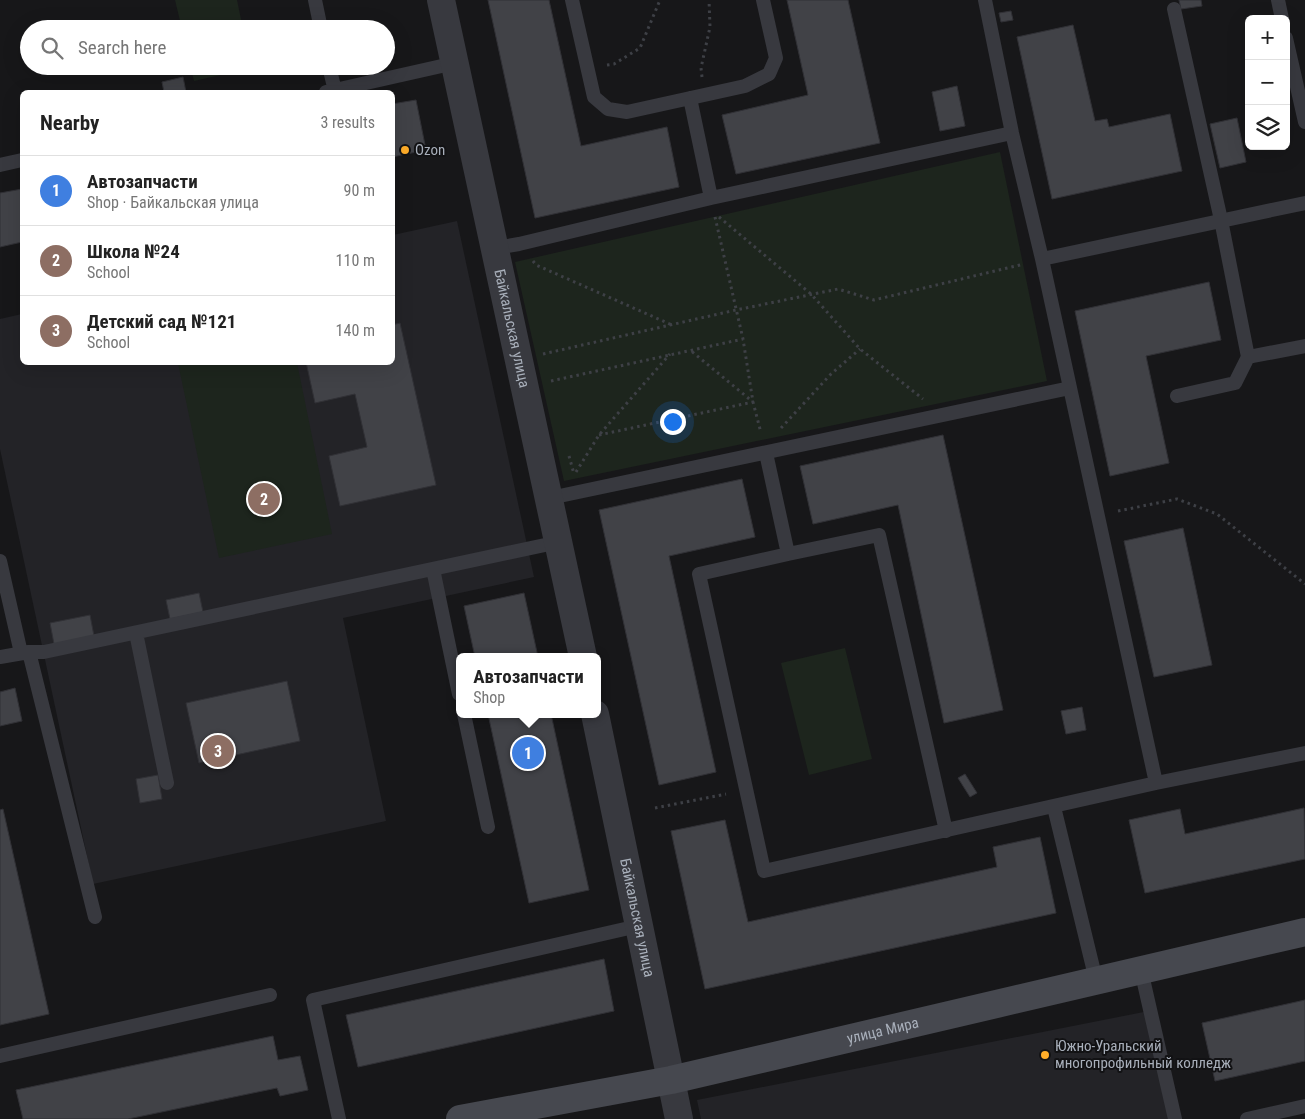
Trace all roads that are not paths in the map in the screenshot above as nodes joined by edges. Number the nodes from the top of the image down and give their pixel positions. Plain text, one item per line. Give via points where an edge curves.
1 (315, 0) edge
2 (441, 0) edge
3 (572, 0) edge
4 (763, 0) edge
5 (985, 0) edge
6 (1278, 0) edge
7 (1174, 9) dead end
8 (1281, 15) edge
9 (319, 20) edge
10 (1290, 56) edge
11 (455, 63) junction
12 (330, 75) edge
13 (330, 90) edge
14 (339, 90) edge
15 (690, 98) junction
16 (1305, 122) edge
17 (1012, 133) junction
18 (20, 160) edge
19 (0, 165) edge
20 (711, 198) junction
21 (1305, 203) edge
22 (1221, 220) junction
23 (508, 246) junction
24 (1042, 259) junction
25 (1305, 346) edge
26 (1248, 357) junction
27 (1070, 388) junction
28 (1177, 396) dead end
29 (765, 450) junction
30 (550, 498) junction
31 (560, 542) junction
32 (788, 554) junction
33 (0, 560) edge
34 (433, 569) junction
35 (136, 632) junction
36 (25, 652) junction
37 (582, 653) edge
38 (0, 658) edge
39 (456, 680) edge
40 (465, 718) edge
41 (596, 718) edge
42 (1305, 753) edge
43 (167, 783) dead end
44 (1156, 783) junction
45 (1054, 807) junction
46 (488, 827) dead end
47 (946, 832) junction
48 (95, 917) dead end
49 (638, 926) junction
50 (1305, 932) edge
51 (1141, 970) junction
52 (1096, 980) junction
53 (270, 994) dead end
54 (0, 1056) edge
55 (671, 1080) junction
56 (1305, 1106) edge
57 (339, 1119) edge
58 (460, 1119) edge
59 (680, 1119) edge
60 (1175, 1119) edge
61 (1247, 1119) edge

1 - 9 lane
2 - 11 street, Байкальская улица
3 - 15 lane via 594,97 608,109 626,112
4 - 15 lane via 776,58 769,74 745,86
5 - 17 lane
6 - 8 lane
7 - 22 lane
10 - 16 lane
11 - 14 lane
11 - 23 street, Байкальская улица
12 - 13 lane
15 - 20 lane
17 - 20 lane
17 - 24 lane
18 - 19 lane
20 - 23 lane
21 - 22 lane
22 - 24 lane
22 - 26 lane
23 - 30 street, Байкальская улица
24 - 27 lane
25 - 26 lane
26 - 28 lane via 1235,383
27 - 29 lane
27 - 44 lane
29 - 30 lane
29 - 32 lane
30 - 31 street, Байкальская улица
31 - 34 lane
31 - 37 street, Байкальская улица
32 - 47 lane via 879,535
32 - 47 lane via 699,574 764,871
33 - 36 lane
34 - 35 lane
34 - 39 lane
35 - 36 lane via 44,652
35 - 43 lane
36 - 38 lane
36 - 48 lane
40 - 46 lane
41 - 49 street, Байкальская улица
42 - 44 lane
44 - 45 lane
45 - 47 lane
45 - 52 lane
49 - 55 street, Байкальская улица
49 - 57 lane via 312,1000
50 - 51 main road, улица Мира
51 - 52 main road, улица Мира
51 - 60 lane
52 - 55 main road, улица Мира
53 - 54 lane
55 - 58 main road, улица Мира
55 - 59 street, Байкальская улица
56 - 61 lane

